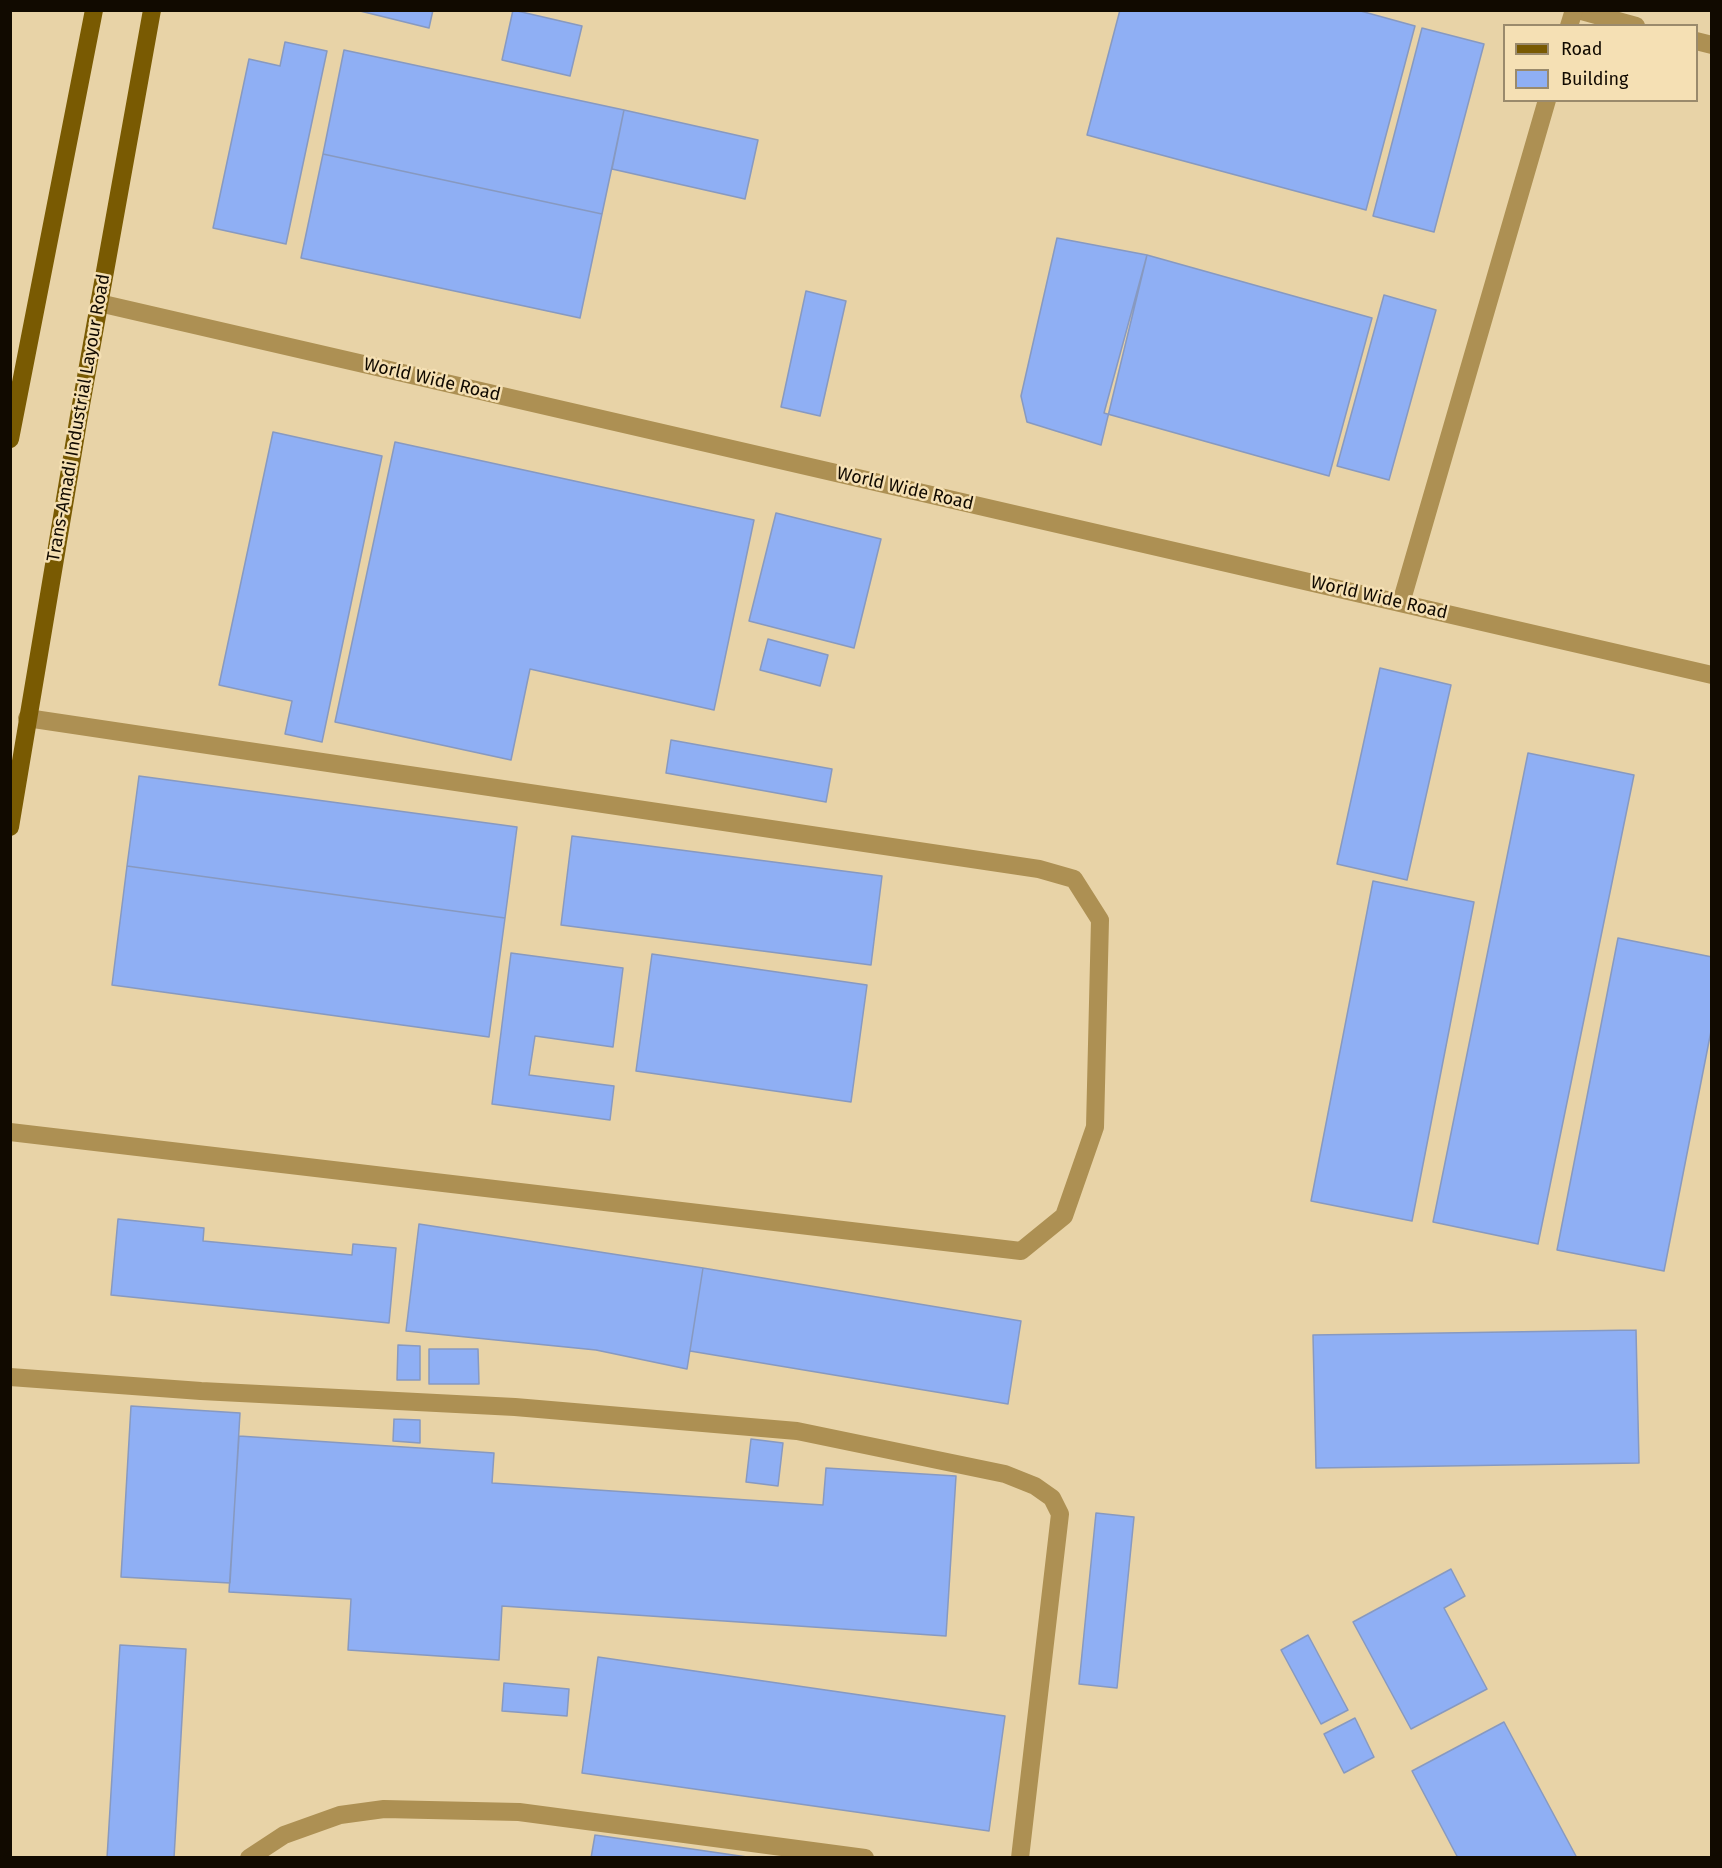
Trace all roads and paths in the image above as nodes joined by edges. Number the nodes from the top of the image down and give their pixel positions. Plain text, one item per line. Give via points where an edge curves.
1 (94, 10) edge
2 (152, 10) edge
3 (1578, 10) edge
4 (1629, 24) edge
5 (1546, 102) edge
6 (99, 303) junction
7 (10, 439) edge
8 (1401, 603) junction
9 (1712, 675) edge
10 (27, 717) junction
11 (10, 827) edge
12 (10, 1132) edge
13 (10, 1377) edge
14 (249, 1857) edge
15 (865, 1857) edge
16 (1020, 1857) edge

1 - 7 main road
2 - 6 main road, Trans-Amadi Industrial Layour Road
3 - 4 street
5 - 8 street
6 - 8 street, World Wide Road
6 - 10 main road, Trans-Amadi Industrial Layour Road
8 - 9 street, World Wide Road
10 - 11 main road, Trans-Amadi Industrial Layour Road
10 - 12 street via 1039,868 1074,879 1100,920 1095,1127 1064,1216 1021,1251
13 - 16 street via 515,1407 797,1431 1005,1474 1035,1486 1052,1498 1060,1514
14 - 15 street via 284,1835 340,1815 384,1809 519,1812

